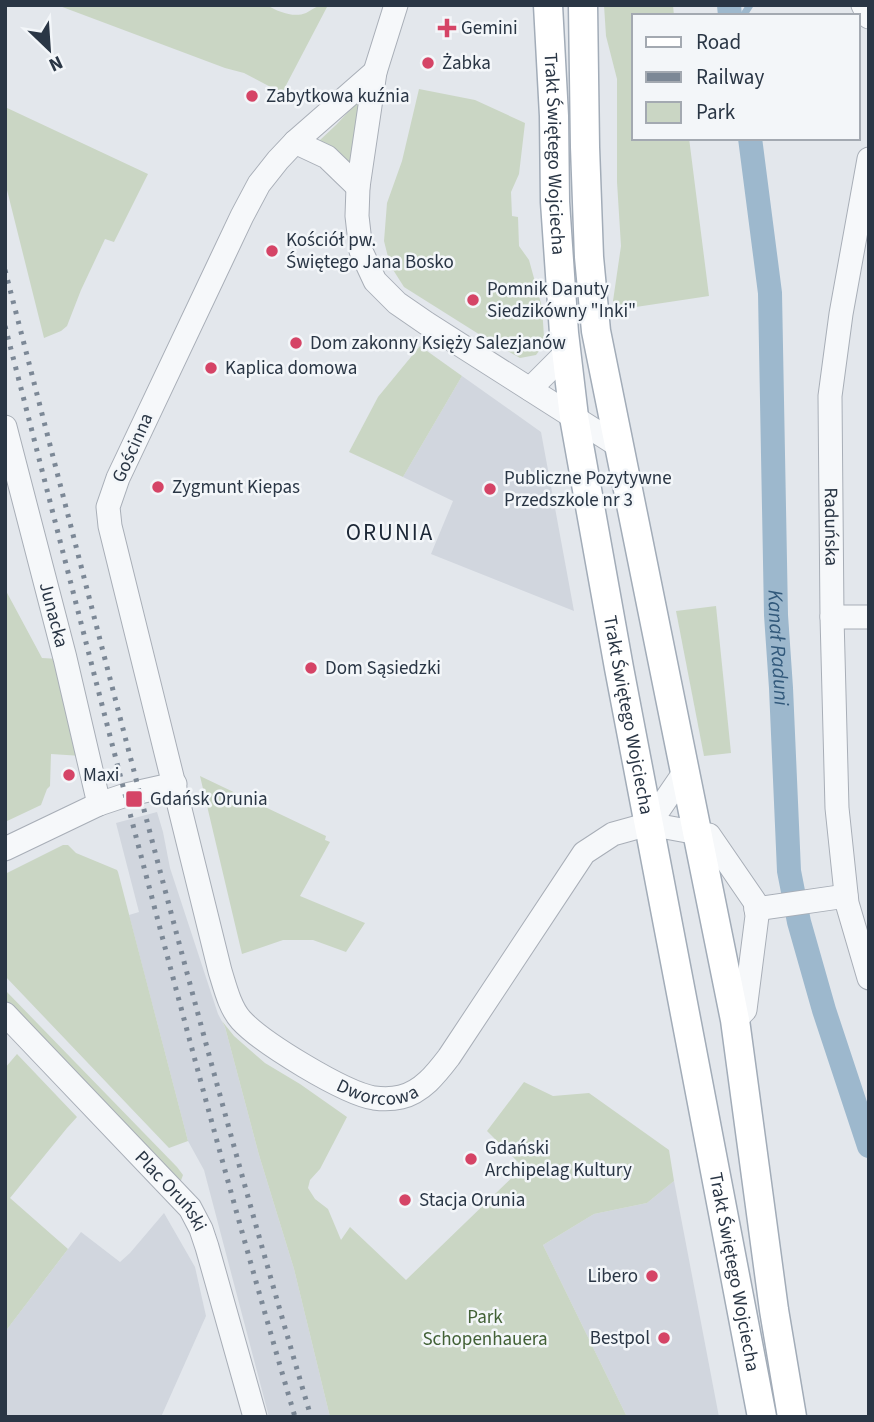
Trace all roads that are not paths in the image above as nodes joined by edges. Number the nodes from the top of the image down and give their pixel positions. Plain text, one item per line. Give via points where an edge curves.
1 (396, 5) edge
2 (548, 5) edge
3 (583, 5) edge
4 (863, 5) edge
5 (869, 17) edge
6 (375, 72) junction
7 (295, 142) junction
8 (869, 159) edge
9 (358, 187) junction
10 (566, 353) junction
11 (530, 389) junction
12 (574, 417) junction
13 (5, 427) edge
14 (620, 446) junction
15 (832, 617) junction
16 (869, 617) edge
17 (684, 773) junction
18 (175, 784) junction
19 (99, 804) junction
20 (649, 824) junction
21 (696, 832) junction
22 (5, 849) edge
23 (846, 896) junction
24 (764, 907) junction
25 (869, 978) edge
26 (5, 1014) edge
27 (735, 1020) junction
28 (255, 1417) edge
29 (762, 1417) edge
30 (792, 1417) edge

1 - 6 street
2 - 10 main road, Trakt Świętego Wojciecha
3 - 14 main road, Trakt Świętego Wojciecha via 589,257 596,331
4 - 5 street
6 - 7 street, Gościnna
6 - 9 street
7 - 9 street via 327,157
7 - 18 street, Gościnna via 259,184 242,216 108,507
8 - 15 street, Raduńska via 830,396
9 - 11 street via 361,251 375,281 416,317
10 - 11 street
10 - 12 main road, Trakt Świętego Wojciecha
11 - 12 street
12 - 14 street
12 - 20 main road, Trakt Świętego Wojciecha
13 - 19 street, Junacka
14 - 17 main road, Trakt Świętego Wojciecha
15 - 16 street
15 - 23 street, Raduńska via 837,808
17 - 20 street
17 - 21 main road, Trakt Świętego Wojciecha
18 - 19 street
18 - 20 street, Dworcowa via 220,971 236,1013 267,1041 351,1091 374,1098 402,1097 434,1076 584,853 613,834
19 - 22 street
20 - 21 street, Dworcowa
20 - 29 main road, Trakt Świętego Wojciecha
21 - 24 street via 709,835 755,902
21 - 27 main road, Trakt Świętego Wojciecha
23 - 24 street
23 - 25 street, Raduńska
24 - 27 street via 757,916 745,1010
26 - 28 street, Plac Oruński via 195,1215
27 - 30 main road, Trakt Świętego Wojciecha

